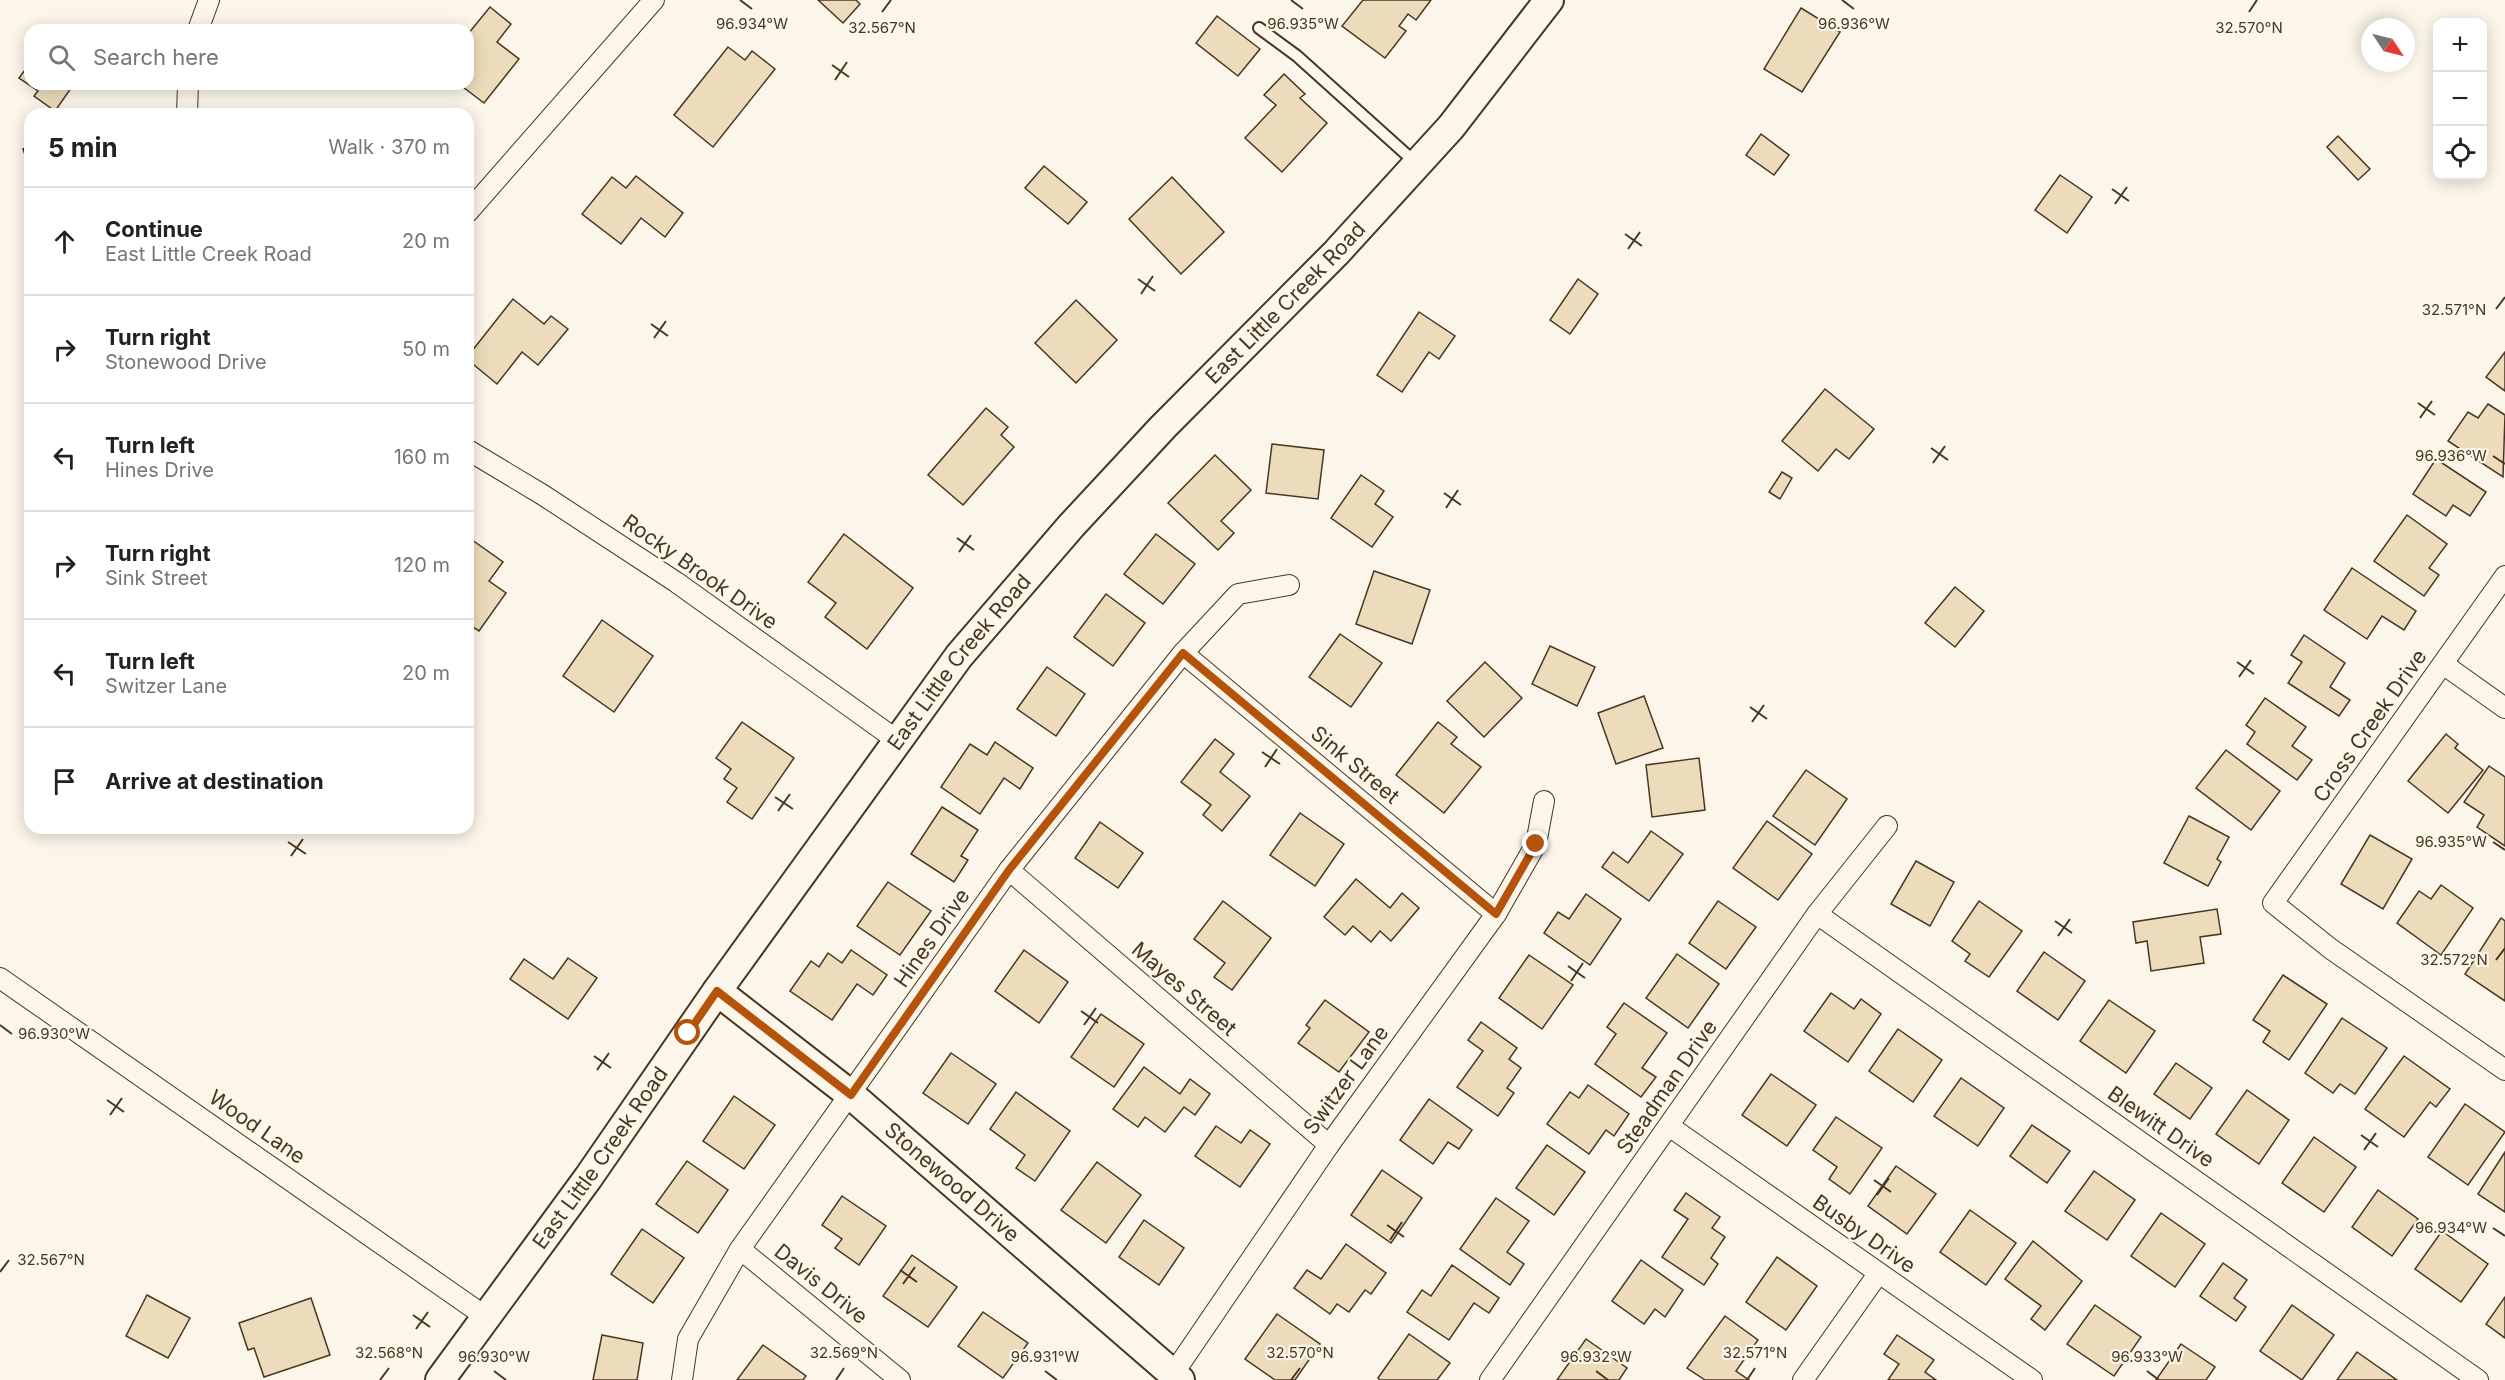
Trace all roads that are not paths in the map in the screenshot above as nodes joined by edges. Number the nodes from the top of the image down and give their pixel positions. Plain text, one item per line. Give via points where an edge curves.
1 (209, 0) edge
2 (654, 0) edge
3 (1549, 0) edge
4 (200, 24) edge
5 (1259, 28) dead end
6 (188, 90) edge
7 (187, 108) edge
8 (1417, 164) junction
9 (474, 205) edge
10 (474, 454) edge
11 (2505, 576) edge
12 (1289, 585) dead end
13 (1183, 653) junction
14 (2443, 664) junction
15 (2505, 708) edge
16 (898, 741) junction
17 (1544, 801) dead end
18 (1887, 825) dead end
19 (1009, 870) junction
20 (1496, 914) junction
21 (1817, 914) junction
22 (0, 978) edge
23 (717, 991) junction
24 (2505, 1070) edge
25 (851, 1095) junction
26 (1669, 1126) junction
27 (1329, 1144) junction
28 (740, 1249) junction
29 (1878, 1274) junction
30 (486, 1317) junction
31 (1174, 1378) edge
32 (440, 1380) edge
33 (682, 1380) edge
34 (900, 1380) edge
35 (1490, 1380) edge
36 (1803, 1380) edge
37 (2032, 1380) edge
38 (2478, 1380) edge

1 - 4 street
2 - 9 street
3 - 8 street, East Little Creek Road via 1451,127
5 - 8 lane via 1297,56
6 - 7 street
8 - 16 street, East Little Creek Road via 1071,526 959,656
10 - 16 street, Rocky Brook Drive via 675,582
11 - 14 street, Cross Creek Drive
12 - 13 street, Hines Drive via 1238,594
13 - 19 street, Hines Drive
13 - 20 street, Sink Street
14 - 15 street
14 - 24 street, Cross Creek Drive via 2273,903 2331,949
16 - 23 street, East Little Creek Road
17 - 20 street, Switzer Lane via 1536,844
18 - 21 street, Steadman Drive
19 - 25 street, Hines Drive
19 - 27 street, Mayes Street
20 - 27 street, Switzer Lane
21 - 26 street, Steadman Drive
21 - 38 street, Blewitt Drive
22 - 30 street, Wood Lane
23 - 25 street, Stonewood Drive
23 - 30 street, East Little Creek Road
25 - 28 street, Hines Drive
25 - 31 street, Stonewood Drive
26 - 29 street, Busby Drive
26 - 35 street, Steadman Drive
27 - 31 street, Switzer Lane
28 - 33 street, Hines Drive via 688,1339
28 - 34 street, Davis Drive
29 - 36 street
29 - 37 street, Busby Drive
30 - 32 street, East Little Creek Road

